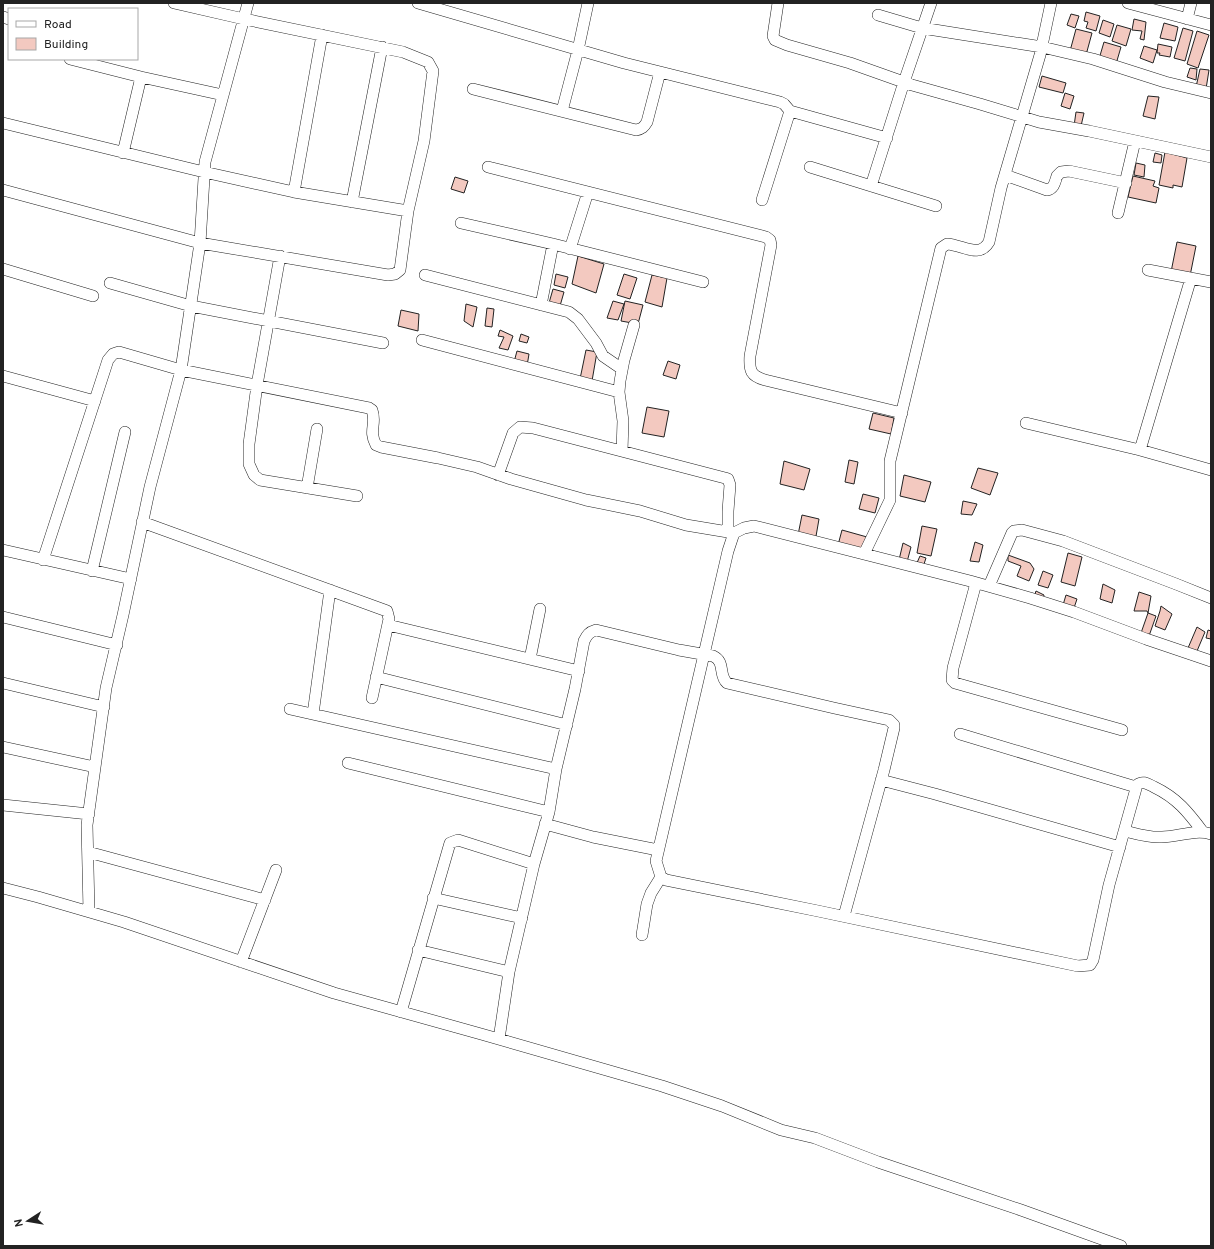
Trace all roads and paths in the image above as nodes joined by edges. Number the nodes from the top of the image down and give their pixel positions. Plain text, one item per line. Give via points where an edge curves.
1 (174, 3) edge
2 (248, 3) edge
3 (418, 3) edge
4 (588, 3) edge
5 (778, 3) edge
6 (931, 3) edge
7 (1051, 3) edge
8 (1128, 3) edge
9 (1191, 3) edge
10 (878, 15) dead end
11 (244, 19) junction
12 (1187, 19) junction
13 (1211, 25) edge
14 (922, 28) junction
15 (322, 35) junction
16 (382, 47) junction
17 (1042, 47) junction
18 (578, 50) junction
19 (74, 60) edge
20 (660, 72) junction
21 (141, 77) junction
22 (904, 82) junction
23 (473, 89) dead end
24 (1211, 93) edge
25 (223, 95) junction
26 (562, 111) junction
27 (790, 111) junction
28 (1023, 117) junction
29 (3, 123) edge
30 (887, 138) junction
31 (1135, 141) junction
32 (123, 153) junction
33 (1211, 157) edge
34 (810, 166) dead end
35 (488, 167) dead end
36 (204, 172) junction
37 (1005, 175) junction
38 (1126, 183) junction
39 (871, 186) junction
40 (294, 192) junction
41 (588, 192) junction
42 (4, 193) edge
43 (762, 200) dead end
44 (352, 202) junction
45 (936, 206) dead end
46 (408, 211) junction
47 (1118, 213) dead end
48 (461, 223) dead end
49 (200, 243) junction
50 (553, 244) junction
51 (570, 249) junction
52 (280, 256) junction
53 (3, 269) edge
54 (1148, 270) dead end
55 (425, 274) dead end
56 (1190, 278) junction
57 (703, 282) dead end
58 (1211, 282) edge
59 (110, 283) dead end
60 (94, 296) dead end
61 (541, 305) junction
62 (191, 306) junction
63 (269, 321) junction
64 (634, 325) dead end
65 (422, 340) dead end
66 (383, 343) dead end
67 (622, 369) junction
68 (181, 370) junction
69 (3, 376) edge
70 (257, 385) junction
71 (619, 392) junction
72 (95, 401) junction
73 (902, 413) junction
74 (1026, 423) dead end
75 (317, 429) dead end
76 (126, 432) dead end
77 (1140, 450) junction
78 (622, 451) junction
79 (1211, 470) edge
80 (498, 475) junction
81 (307, 488) junction
82 (357, 496) dead end
83 (142, 522) junction
84 (731, 533) junction
85 (3, 550) edge
86 (864, 554) junction
87 (42, 560) junction
88 (92, 571) junction
89 (131, 579) junction
90 (976, 583) junction
91 (989, 586) junction
92 (330, 590) junction
93 (1211, 598) edge
94 (540, 609) dead end
95 (3, 617) edge
96 (388, 625) junction
97 (116, 645) junction
98 (704, 654) junction
99 (530, 660) junction
100 (1211, 661) edge
101 (579, 671) junction
102 (376, 677) junction
103 (3, 683) edge
104 (372, 698) dead end
105 (104, 707) junction
106 (290, 709) dead end
107 (313, 714) junction
108 (567, 725) junction
109 (1122, 730) dead end
110 (960, 734) dead end
111 (3, 747) edge
112 (348, 763) dead end
113 (95, 766) junction
114 (556, 769) junction
115 (881, 780) junction
116 (1136, 787) junction
117 (3, 805) edge
118 (549, 812) junction
119 (89, 814) junction
120 (545, 824) junction
121 (1125, 831) junction
122 (1207, 833) edge
123 (1120, 847) junction
124 (658, 850) junction
125 (88, 852) junction
126 (534, 864) junction
127 (276, 870) dead end
128 (661, 877) junction
129 (3, 888) edge
130 (433, 898) junction
131 (265, 900) junction
132 (89, 911) junction
133 (844, 916) junction
134 (522, 918) junction
135 (642, 935) dead end
136 (418, 950) junction
137 (241, 962) junction
138 (510, 972) junction
139 (401, 1012) junction
140 (499, 1039) junction
141 (1121, 1246) edge

1 - 11 street
2 - 11 street
3 - 18 street
4 - 18 street
5 - 22 street via 773,29 774,40
6 - 14 street
7 - 17 street
8 - 12 street
9 - 12 street
10 - 14 street
11 - 15 street
11 - 25 street
12 - 13 street
14 - 17 street
14 - 22 street
15 - 16 street
15 - 40 street
16 - 44 street
16 - 46 street via 428,62 432,71 424,141
17 - 24 street
17 - 28 street
18 - 20 street
18 - 26 street
19 - 21 street
20 - 26 street via 646,122 641,130
20 - 27 street via 780,102
21 - 25 street
21 - 32 street
22 - 28 street
22 - 30 street
23 - 26 street
25 - 36 street
27 - 30 street
27 - 43 street
28 - 31 street
28 - 37 street
29 - 32 street
30 - 39 street
31 - 33 street
31 - 38 street
32 - 36 street
34 - 39 street
35 - 41 street
36 - 40 street
36 - 49 street
37 - 38 street via 1047,190 1064,171
37 - 73 street via 986,247 975,251 947,244 941,248
38 - 47 street
39 - 45 street
40 - 44 street
41 - 51 street
41 - 73 street via 766,237 771,245 750,356 753,374 757,378
42 - 49 street
44 - 46 street
46 - 52 street via 400,270 395,274 378,274
48 - 50 street
49 - 52 street
49 - 62 street
50 - 51 street
50 - 61 street
51 - 57 street
52 - 63 street
53 - 60 street
54 - 56 street
55 - 61 street
56 - 58 street
56 - 77 street
59 - 62 street
61 - 67 street via 569,312 596,343 603,356
62 - 63 street
62 - 68 street
63 - 66 street
63 - 70 street
64 - 67 street
65 - 71 street
67 - 71 street
68 - 70 street
68 - 72 street via 119,352 113,354 108,360
68 - 83 street
69 - 72 street
70 - 80 street via 369,408 374,414 372,432 376,445 477,467
70 - 81 street via 249,444 249,464 254,475 260,480
71 - 78 street via 623,421
72 - 87 street
73 - 86 street via 890,461 890,500
74 - 77 street
75 - 81 street
76 - 88 street
77 - 79 street
78 - 80 street via 533,428 520,427 512,433
78 - 84 street via 728,479
80 - 84 street via 686,525
81 - 82 street
83 - 89 street
83 - 92 street
84 - 86 street via 754,526
84 - 98 street
85 - 87 street
86 - 90 street
87 - 88 street
88 - 89 street
89 - 97 street
90 - 91 street
90 - 109 street via 953,668 954,683
91 - 93 street via 1012,533 1014,530 1022,530 1063,541
91 - 100 street via 1074,612
92 - 96 street via 386,611
92 - 107 street
94 - 99 street
95 - 97 street
96 - 99 street
96 - 102 street
97 - 105 street
98 - 101 street via 596,630 586,636
98 - 115 street via 718,658 722,677 727,682 889,720 894,728
98 - 124 street
99 - 101 street
101 - 108 street
102 - 104 street
102 - 108 street
103 - 105 street
105 - 113 street
106 - 107 street
107 - 114 street
108 - 114 street
110 - 116 street
111 - 113 street
112 - 118 street
113 - 119 street
114 - 118 street
115 - 123 street
115 - 133 street
116 - 121 street
116 - 122 street via 1144,782 1170,795
117 - 119 street
118 - 120 street
119 - 125 street
120 - 124 street
120 - 126 street
121 - 122 street via 1160,838
121 - 123 street
123 - 133 street via 1108,885 1093,960 1086,966
124 - 128 street via 656,861
125 - 131 street
125 - 132 street
126 - 130 street via 458,840 453,841 448,848
126 - 134 street
127 - 131 street
128 - 133 street via 703,889
128 - 135 street via 647,904
129 - 132 street
130 - 134 street
130 - 136 street
131 - 137 street
132 - 137 street
134 - 138 street
136 - 138 street
136 - 139 street
137 - 139 street
138 - 140 street
139 - 140 street
140 - 141 street via 662,1086 781,1130 815,1138

